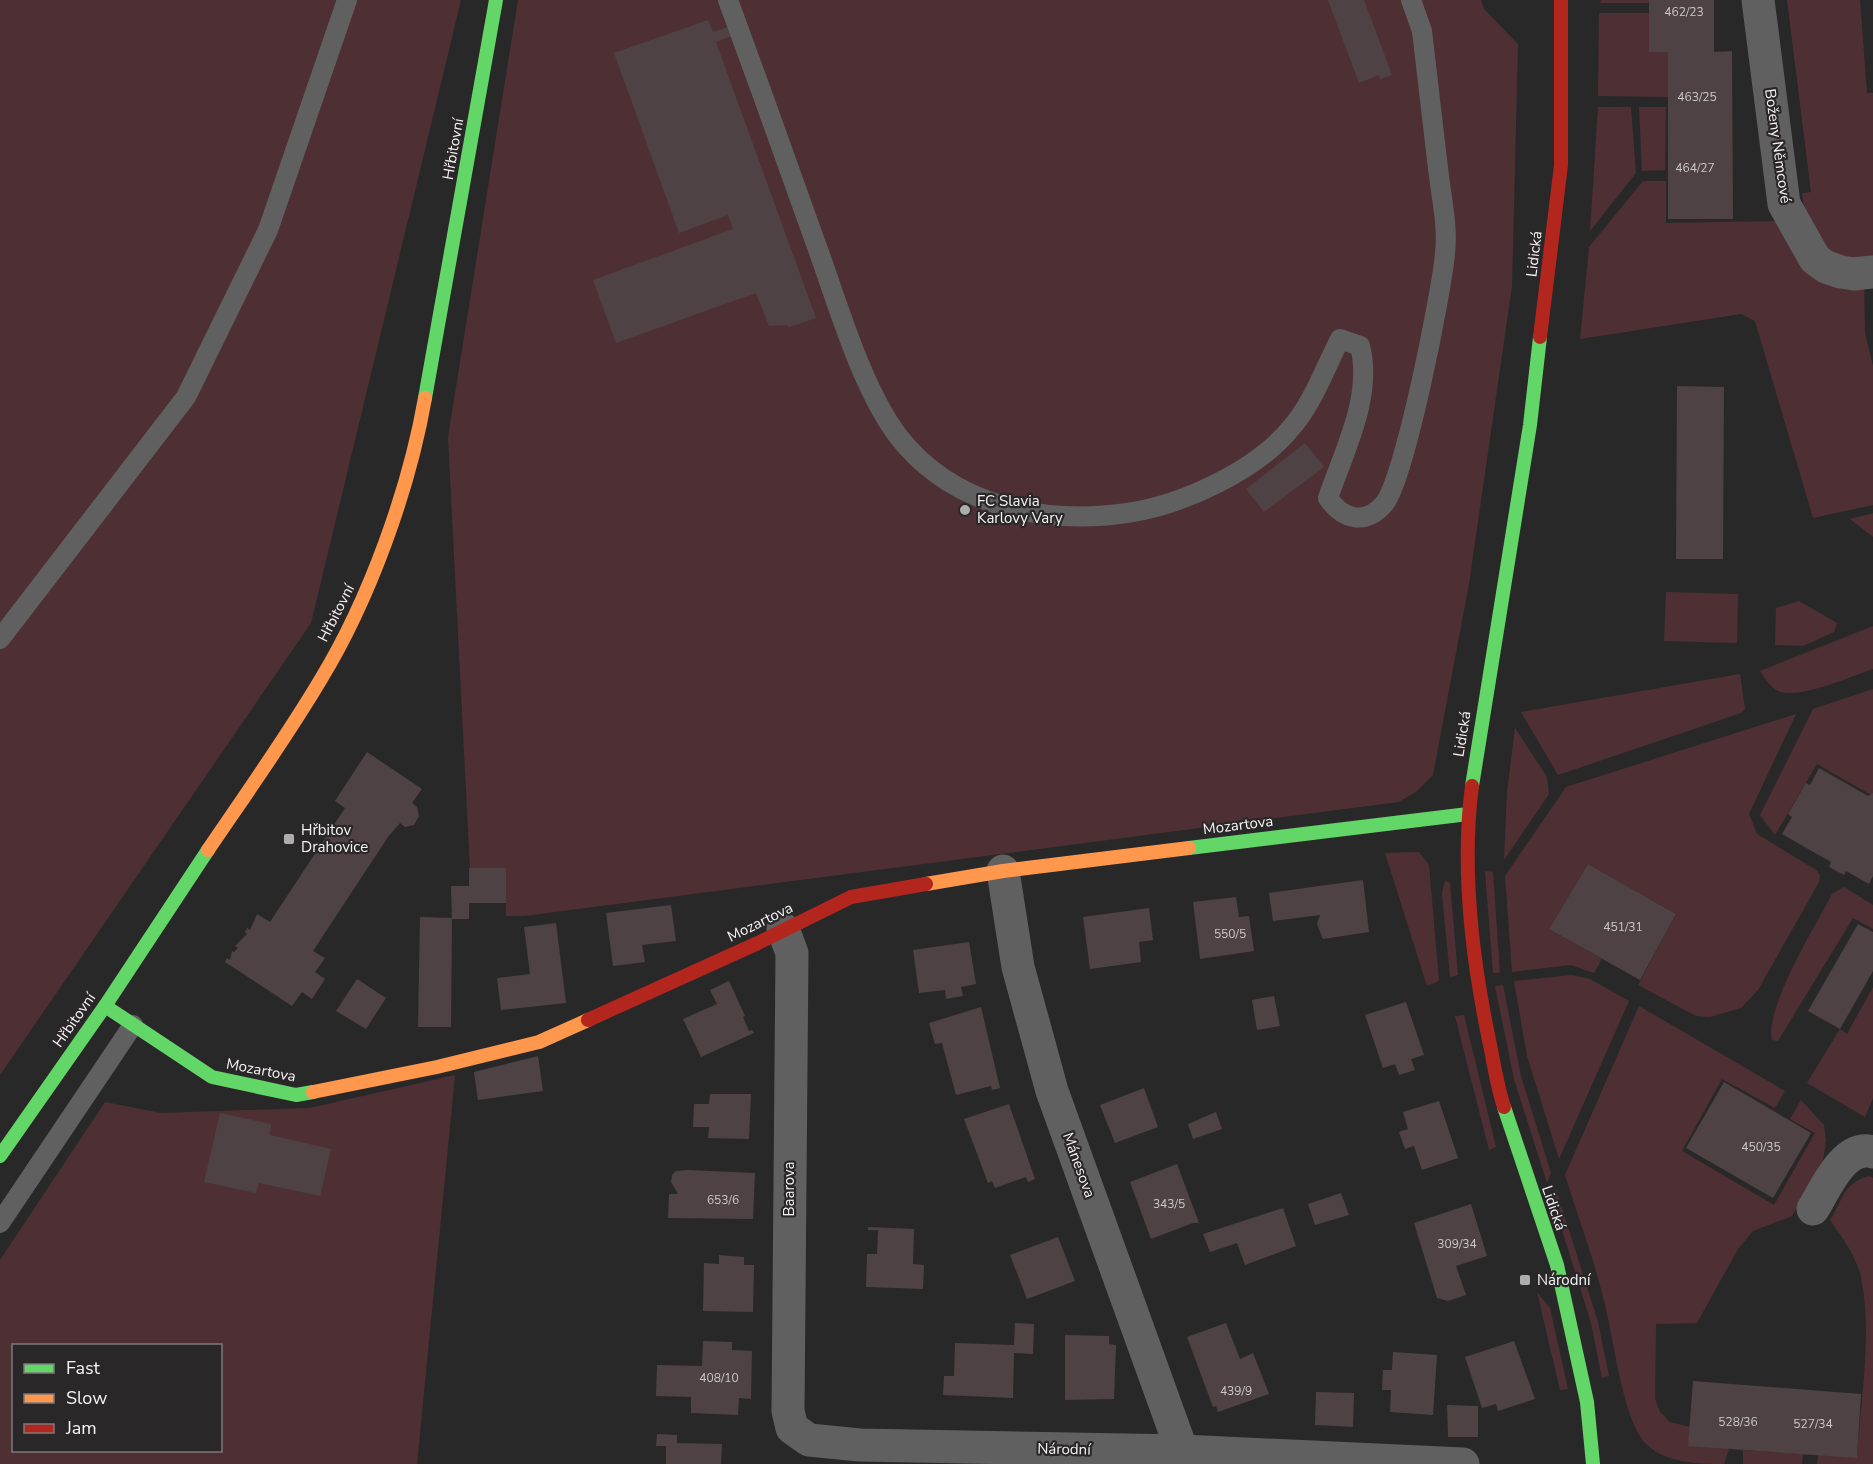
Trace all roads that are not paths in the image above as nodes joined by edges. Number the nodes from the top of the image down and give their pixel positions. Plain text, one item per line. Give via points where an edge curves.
1 (347, 0) edge
2 (496, 0) edge
3 (728, 0) edge
4 (1411, 0) edge
5 (1561, 0) edge
6 (1758, 0) edge
7 (1873, 272) edge
8 (0, 639) edge
9 (1468, 814) junction
10 (1003, 871) junction
11 (783, 929) junction
12 (105, 1005) junction
13 (133, 1025) junction
14 (1873, 1152) edge
15 (0, 1156) edge
16 (1813, 1209) dead end
17 (0, 1223) edge
18 (809, 1440) joint
19 (1182, 1451) junction
20 (1463, 1464) edge
21 (1593, 1464) edge

1 - 8 lane via 268,230 186,397
2 - 12 street, Hřbitovní via 420,426 377,568 322,678
3 - 4 lane via 858,360 898,435 935,473 981,498 1024,513 1101,517 1175,501 1213,487 1291,429 1340,339 1360,346 1365,365 1355,419 1328,498 1337,512 1350,518 1384,505 1391,492 1412,420 1445,252 1422,31
5 - 9 street, Lidická via 1561,165 1530,425
6 - 7 street, Boženy Němcové via 1784,204 1815,259 1842,272
9 - 10 street, Mozartova
9 - 21 street, Lidická via 1470,909 1479,992 1501,1097 1557,1265 1587,1402
10 - 11 street, Mozartova via 851,897
10 - 19 street, Mánesova via 1018,967 1052,1091
11 - 13 street, Mozartova via 538,1042 296,1095 212,1077
11 - 18 street, Baarova via 792,953 788,1411 792,1428
12 - 13 street, Mozartova
12 - 15 street, Hřbitovní
13 - 17 lane
14 - 16 street via 1853,1156 1841,1164
18 - 19 street, Národní
19 - 20 street, Národní

